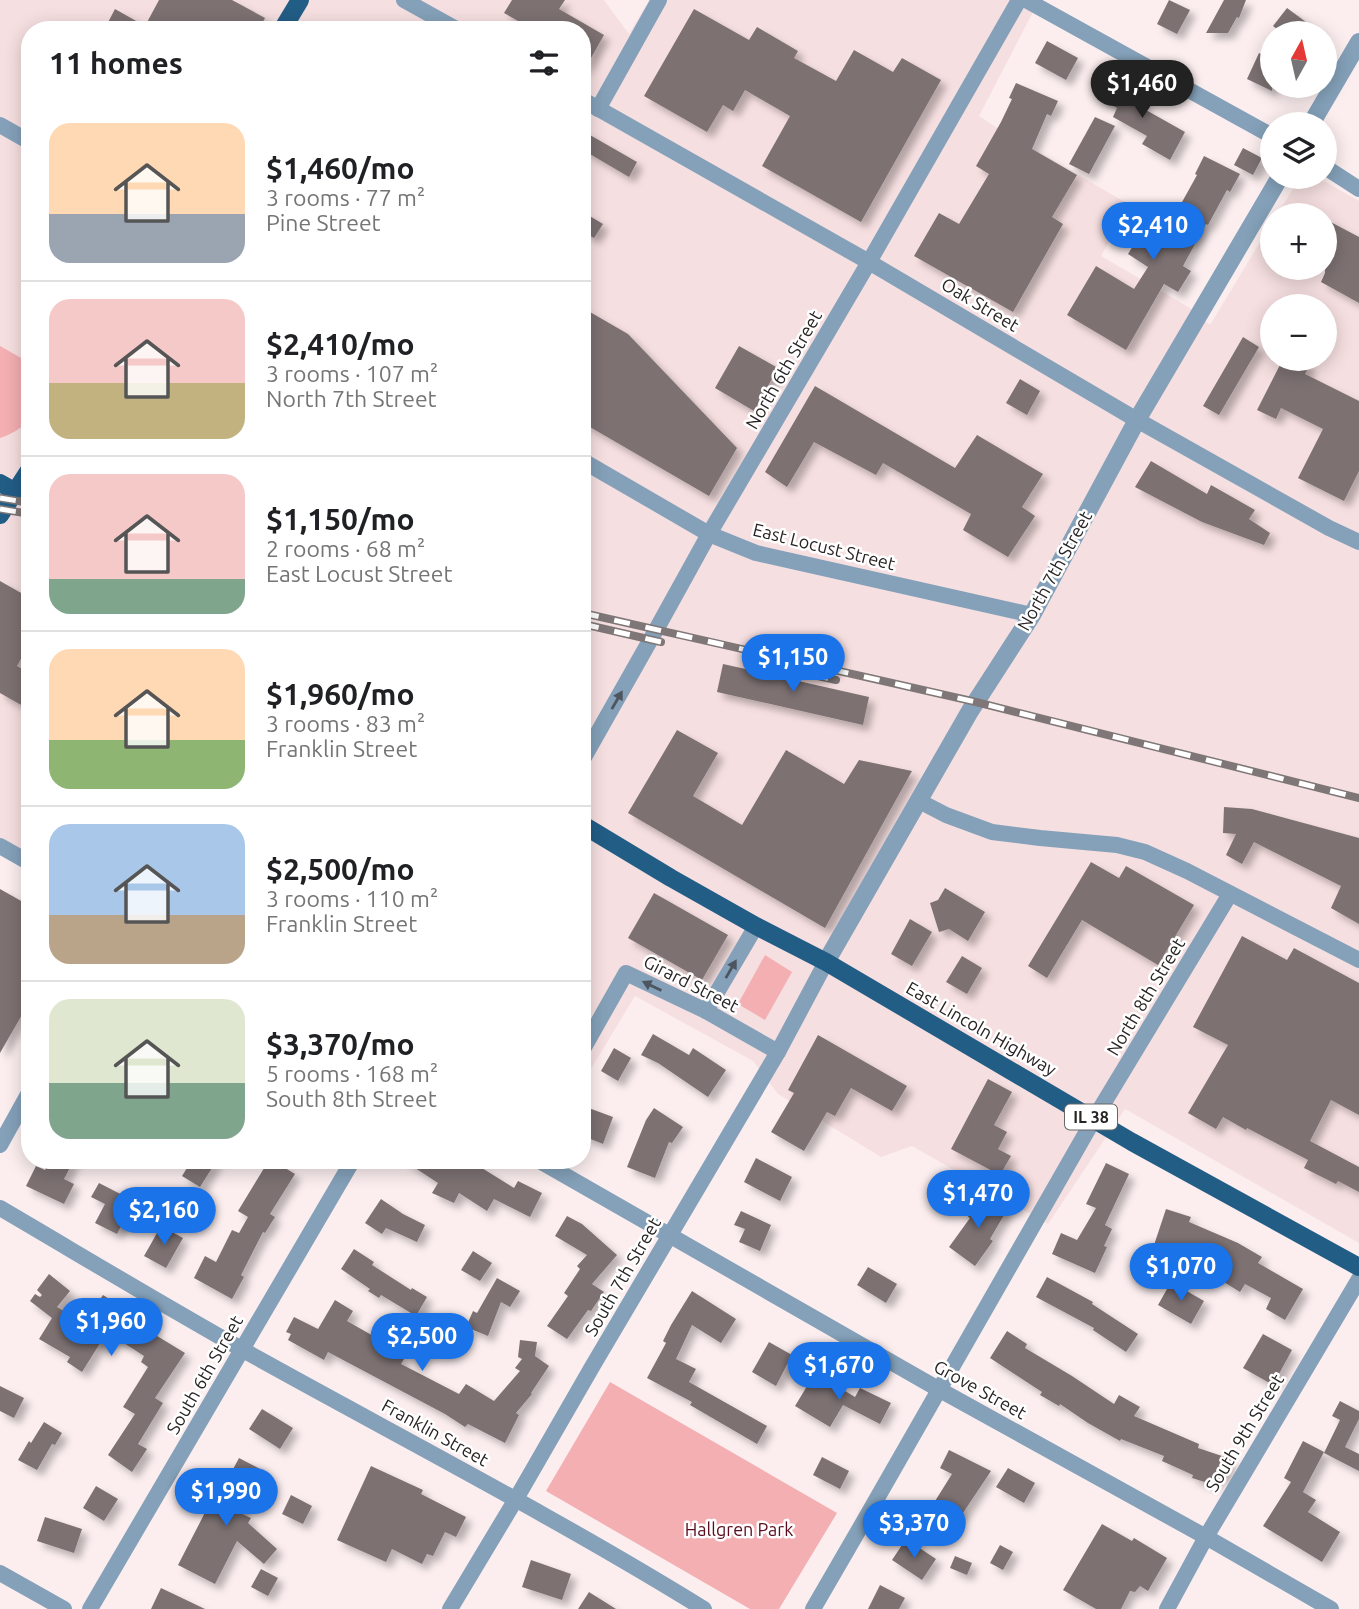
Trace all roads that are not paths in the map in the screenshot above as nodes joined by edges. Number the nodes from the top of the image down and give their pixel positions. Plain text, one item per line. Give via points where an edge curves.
1 (300, 0) edge
2 (404, 0) edge
3 (659, 0) edge
4 (1018, 0) edge
5 (1026, 0) edge
6 (287, 21) edge
7 (442, 21) edge
8 (1359, 42) edge
9 (591, 105) edge
10 (598, 109) junction
11 (1318, 112) edge
12 (0, 125) edge
13 (1260, 129) edge
14 (21, 137) edge
15 (1337, 175) edge
16 (1273, 189) edge
17 (1359, 189) edge
18 (869, 262) junction
19 (1137, 420) junction
20 (591, 466) edge
21 (15, 492) edge
22 (0, 515) edge
23 (709, 534) junction
24 (1359, 542) edge
25 (1032, 615) junction
26 (591, 745) edge
27 (919, 800) junction
28 (591, 830) edge
29 (0, 846) edge
30 (21, 858) edge
31 (1230, 894) junction
32 (756, 926) junction
33 (1359, 960) edge
34 (825, 962) junction
35 (706, 1012) junction
36 (591, 1035) edge
37 (778, 1052) junction
38 (21, 1107) edge
39 (1094, 1119) junction
40 (0, 1145) edge
41 (348, 1169) edge
42 (554, 1169) edge
43 (0, 1208) edge
44 (669, 1235) junction
45 (1359, 1268) edge
46 (1359, 1279) edge
47 (242, 1349) junction
48 (940, 1390) junction
49 (516, 1499) junction
50 (1206, 1537) junction
51 (0, 1573) edge
52 (64, 1609) edge
53 (90, 1609) edge
54 (450, 1609) edge
55 (704, 1609) edge
56 (813, 1609) edge
57 (1167, 1609) edge
58 (1331, 1609) edge

1 - 6 main road
2 - 7 street
3 - 10 street
4 - 18 street, North 6th Street
5 - 13 street
8 - 11 street
9 - 10 street, Oak Street
10 - 18 street, Oak Street
12 - 14 street
15 - 17 street
16 - 19 street, North 7th Street
18 - 19 street, Oak Street
18 - 23 street, North 6th Street
19 - 24 street, Oak Street
19 - 25 street, North 7th Street
20 - 23 street, East Locust Street
21 - 22 main road
23 - 25 street, East Locust Street via 769,556
26 -> 23 street, North 6th Street
25 - 27 street, North 7th Street
27 - 31 street via 992,832 1144,852
27 - 34 street, North 7th Street
28 - 32 main road, East Lincoln Highway / IL 38
29 - 30 street
31 - 33 street
31 - 39 street, North 8th Street
32 - 34 main road, East Lincoln Highway / IL 38
35 -> 32 street
34 - 37 street, South 7th Street
34 - 39 main road, East Lincoln Highway / IL 38
35 -> 36 street, Girard Street via 626,973
35 - 37 street, Girard Street
37 - 44 street, South 7th Street
38 - 40 street
39 - 45 main road, East Lincoln Highway / IL 38
39 - 48 street, North 8th Street
41 - 47 street, South 6th Street
42 - 44 street, Grove Street
43 - 47 street, Franklin Street
44 - 48 street, Grove Street
44 - 49 street, South 7th Street
46 - 50 street, South 9th Street
47 - 49 street, Franklin Street
47 - 53 street, South 6th Street
48 - 50 street, Grove Street
48 - 56 street, North 8th Street
49 - 54 street, South 7th Street
49 - 55 street, Franklin Street
50 - 57 street, South 9th Street
50 - 58 street, Grove Street
51 - 52 street

